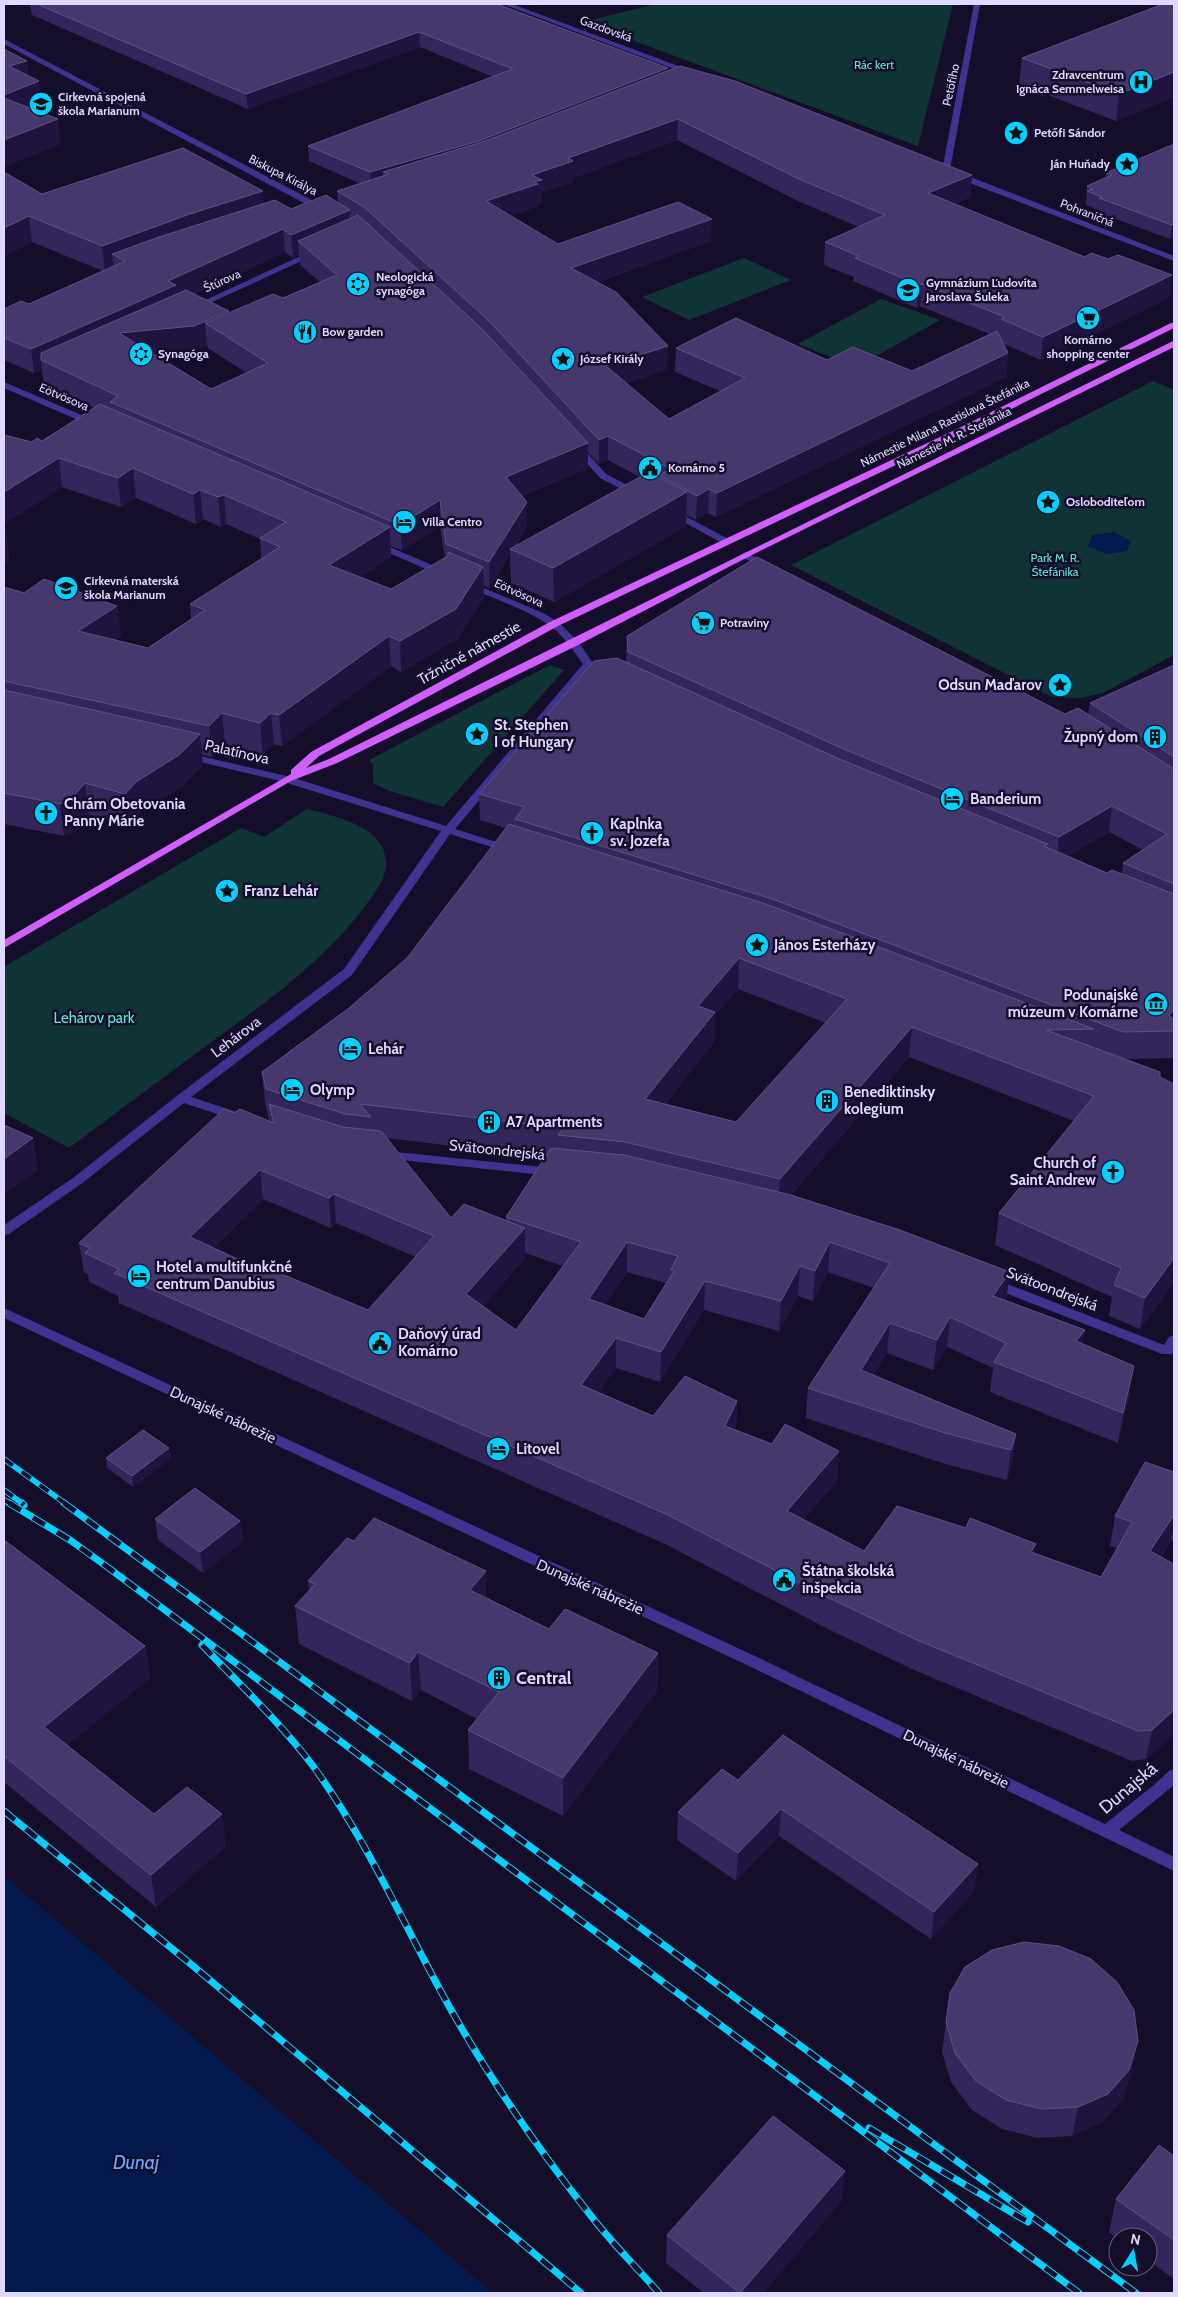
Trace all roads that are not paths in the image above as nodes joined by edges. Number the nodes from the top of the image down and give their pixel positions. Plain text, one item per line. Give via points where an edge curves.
1 (506, 4) edge
2 (977, 4) edge
3 (4, 41) edge
4 (686, 80) edge
5 (942, 169) joint
6 (324, 206) junction
7 (305, 212) edge
8 (332, 215) edge
9 (321, 251) edge
10 (1174, 259) edge
11 (182, 312) edge
12 (1174, 325) edge
13 (1174, 344) edge
14 (4, 384) edge
15 (105, 428) edge
16 (572, 442) edge
17 (644, 498) edge
18 (661, 507) edge
19 (365, 540) edge
20 (727, 542) junction
21 (745, 555) junction
22 (778, 572) edge
23 (554, 624) junction
24 (574, 643) junction
25 (588, 664) junction
26 (618, 679) edge
27 (176, 754) edge
28 (287, 778) junction
29 (448, 830) junction
30 (518, 852) edge
31 (4, 945) edge
32 (182, 1098) junction
33 (253, 1121) edge
34 (372, 1153) edge
35 (565, 1173) edge
36 (4, 1231) edge
37 (979, 1278) edge
38 (4, 1313) edge
39 (1174, 1340) edge
40 (1174, 1775) edge
41 (1106, 1831) junction
42 (1174, 1864) edge

1 - 4 street, Gazdovská via 699,75
2 - 5 street, Petöfiho
3 - 6 street, Biskupa Királya
5 - 10 street, Pohraničná
6 - 7 street
6 - 8 street, Biskupa Királya
9 - 11 street, Štúrova
12 - 20 main road, Námestie Milana Rastislava Štefánika
13 - 21 main road, Námestie M. R. Štefánika
14 - 15 street, Eötvösova
16 - 17 street via 603,476
18 - 20 street
19 - 23 street, Eötvösova
20 - 21 main road
20 - 23 main road, Tržničné námestie
21 - 22 street
21 - 24 main road
23 - 24 street, Eötvösova
23 - 28 main road, Tržničné námestie via 315,754
24 - 25 street
24 - 28 main road via 333,761
25 - 26 street
25 - 29 street
27 - 28 street, Palatínova
28 - 29 street
28 - 31 main road
29 - 30 street
29 - 32 street, Lehárova via 348,972
32 - 33 street
32 - 36 street, Lehárova via 77,1181
34 - 35 street, Svätoondrejská
37 - 39 street, Svätoondrejská via 1167,1351
38 - 41 street, Dunajské nábrežie via 752,1661
40 - 41 street, Dunajská via 1161,1789
41 - 42 street, Dunajské nábrežie

